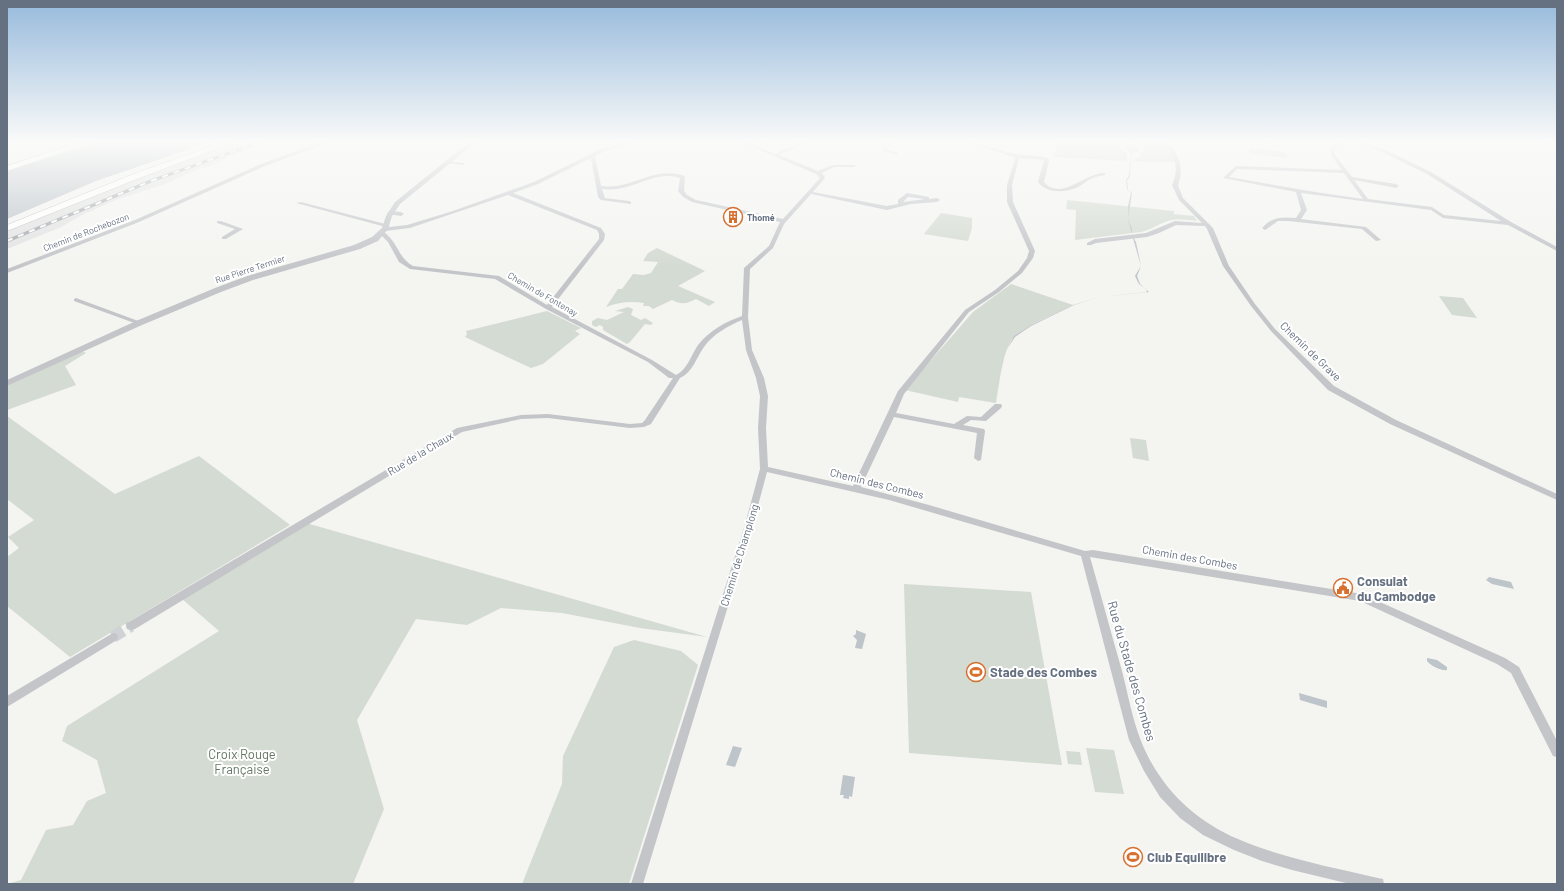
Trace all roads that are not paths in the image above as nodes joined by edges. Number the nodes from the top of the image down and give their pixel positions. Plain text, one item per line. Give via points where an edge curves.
1 (113, 185) edge
2 (219, 185) edge
3 (419, 185) edge
4 (532, 185) edge
5 (629, 185) edge
6 (682, 185) edge
7 (818, 185) edge
8 (1009, 185) edge
9 (1043, 185) edge
10 (1078, 185) edge
11 (1175, 185) edge
12 (1262, 185) edge
13 (1354, 185) edge
14 (1388, 185) edge
15 (1448, 185) edge
16 (1396, 186) dead end
17 (599, 187) joint
18 (619, 188) junction
19 (1298, 191) junction
20 (508, 193) junction
21 (811, 193) junction
22 (601, 196) junction
23 (937, 200) dead end
24 (1367, 201) junction
25 (299, 203) dead end
26 (629, 203) dead end
27 (390, 213) junction
28 (401, 214) dead end
29 (1298, 220) junction
30 (784, 221) junction
31 (219, 222) dead end
32 (1509, 223) junction
33 (1208, 225) junction
34 (7, 228) edge
35 (1265, 228) dead end
36 (385, 229) junction
37 (224, 238) dead end
38 (1378, 240) dead end
39 (1089, 244) dead end
40 (1557, 249) edge
41 (7, 271) edge
42 (76, 300) dead end
43 (548, 308) junction
44 (745, 317) junction
45 (139, 323) junction
46 (677, 377) junction
47 (7, 383) edge
48 (998, 406) dead end
49 (891, 414) junction
50 (983, 419) junction
51 (956, 426) junction
52 (981, 431) junction
53 (978, 458) dead end
54 (764, 470) junction
55 (856, 489) junction
56 (1557, 497) edge
57 (1085, 554) junction
58 (132, 626) tunnel mouth
59 (113, 637) tunnel mouth
60 (7, 702) edge
61 (1557, 752) edge
62 (637, 884) edge
63 (1378, 884) edge

1 - 34 main road
2 - 41 street, Chemin de Rochebozon via 136,221
3 - 27 street via 397,202
4 - 20 street
5 - 18 street
6 - 30 street via 681,191 694,201
7 - 21 street, Chemin de Champlong
8 - 49 street via 1010,202 1032,251 1030,258 1020,272 967,311 901,393
9 - 10 street via 1050,189 1062,190
11 - 33 street, Chemin de Grave via 1181,199
12 - 19 street
13 - 24 street
14 - 16 street
15 - 32 street
17 - 18 street
17 - 22 street
18 - 22 street
19 - 24 street
19 - 29 street via 1304,210
20 - 36 street via 418,224
20 - 43 street via 599,229 602,234 602,239
21 - 23 street via 882,208
21 - 30 street, Chemin de Champlong
22 - 26 street via 603,199
24 - 32 street via 1432,209 1443,216
25 - 36 street
27 - 28 street
27 - 36 street
29 - 35 street via 1272,220
29 - 38 street via 1364,228
30 - 44 street, Chemin de Champlong via 771,247 747,268
31 - 37 street via 240,229
32 - 40 street
33 - 39 street via 1175,223 1148,235 1095,241
33 - 56 street, Chemin de Grave via 1226,266 1246,296 1273,330 1331,388 1393,422
36 - 43 street, Chemin de Fontenay via 404,265 497,277
36 - 45 street, Rue Pierre Termier via 375,239 357,247 250,278
42 - 45 street
43 - 46 street, Chemin de Fontenay
44 - 46 street, Rue de la Chaux via 733,321 708,339 684,373
44 - 54 street, Chemin de Champlong via 749,350 764,396
45 - 47 street, Rue Pierre Termier
46 - 58 street, Rue de la Chaux via 652,419 644,424 630,426 548,416 521,417 460,430
48 - 50 street
49 - 51 street
49 - 55 street
50 - 51 street via 970,418
50 - 52 street
51 - 52 street
52 - 53 street
54 - 55 street, Chemin des Combes
54 - 62 street, Chemin de Champlong
55 - 57 street, Chemin des Combes
57 - 61 street, Chemin des Combes via 1093,553 1362,598 1501,661 1515,670
57 - 63 street, Rue du Stade des Combes via 1135,740 1164,793 1184,815 1212,834 1244,849
59 - 60 street

